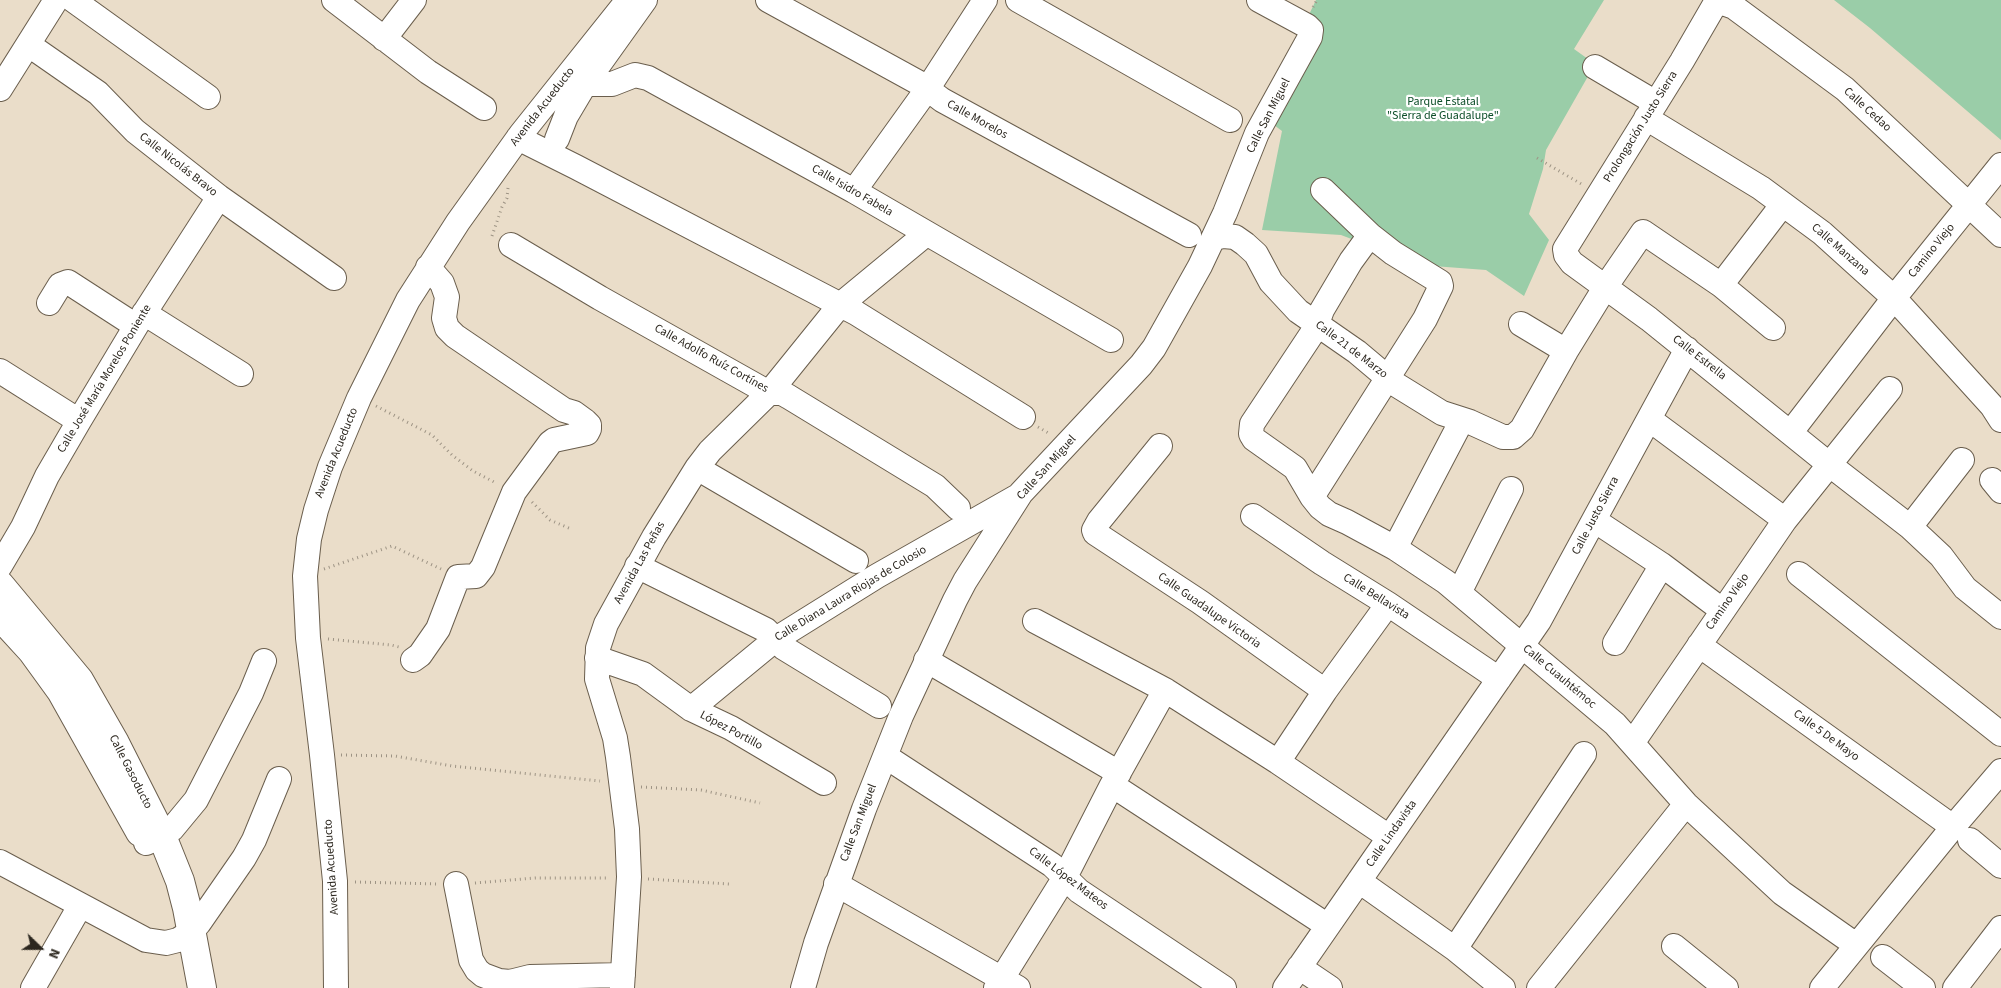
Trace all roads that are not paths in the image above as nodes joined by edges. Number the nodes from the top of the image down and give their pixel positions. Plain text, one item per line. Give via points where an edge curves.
1 (56, 0) edge
2 (73, 0) edge
3 (334, 0) edge
4 (414, 0) edge
5 (628, 0) edge
6 (645, 0) edge
7 (768, 0) edge
8 (984, 0) edge
9 (1018, 0) edge
10 (1259, 0) edge
11 (1720, 2) joint
12 (384, 39) junction
13 (29, 45) junction
14 (1595, 68) dead end
15 (585, 84) junction
16 (928, 88) junction
17 (0, 89) edge
18 (208, 97) dead end
19 (484, 108) dead end
20 (1651, 110) junction
21 (1230, 120) dead end
22 (518, 138) junction
23 (557, 139) dead end
24 (2001, 165) edge
25 (1323, 190) dead end
26 (854, 191) junction
27 (219, 197) junction
28 (1783, 204) junction
29 (1969, 205) junction
30 (926, 234) junction
31 (2001, 234) edge
32 (1189, 235) dead end
33 (1370, 235) junction
34 (1214, 238) junction
35 (511, 245) road end
36 (1566, 255) joint
37 (428, 268) junction
38 (334, 278) dead end
39 (1721, 285) junction
40 (1606, 286) junction
41 (1894, 298) junction
42 (49, 303) dead end
43 (840, 305) junction
44 (140, 320) junction
45 (1317, 323) junction
46 (1521, 324) dead end
47 (1773, 328) dead end
48 (1111, 340) dead end
49 (1687, 349) junction
50 (1566, 351) junction
51 (0, 371) edge
52 (241, 374) dead end
53 (1388, 377) junction
54 (1890, 389) dead end
55 (769, 393) junction
56 (1023, 417) road end
57 (1649, 419) junction
58 (1462, 420) junction
59 (2001, 420) edge
60 (79, 421) junction
61 (1791, 432) junction
62 (1160, 446) dead end
63 (1962, 460) dead end
64 (1830, 465) junction
65 (697, 468) junction
66 (1511, 489) dead end
67 (1021, 493) junction
68 (1312, 497) junction
69 (958, 508) dead end
70 (1253, 516) dead end
71 (1594, 520) junction
72 (1785, 520) junction
73 (1910, 527) junction
74 (1395, 548) junction
75 (856, 561) dead end
76 (1662, 565) junction
77 (0, 566) edge
78 (637, 566) junction
79 (1799, 574) dead end
80 (0, 585) edge
81 (1459, 593) junction
82 (1388, 604) junction
83 (1722, 610) junction
84 (0, 616) edge
85 (2001, 617) edge
86 (1035, 621) dead end
87 (776, 639) junction
88 (1615, 643) dead end
89 (1699, 645) junction
90 (1522, 646) junction
91 (597, 658) junction
92 (413, 660) road end
93 (926, 660) junction
94 (264, 661) dead end
95 (1500, 679) junction
96 (1166, 690) junction
97 (1325, 691) junction
98 (879, 706) dead end
99 (691, 709) junction
100 (2001, 734) edge
101 (1632, 742) junction
102 (1584, 754) dead end
103 (885, 756) junction
104 (1278, 762) junction
105 (2001, 771) edge
106 (279, 779) dead end
107 (1116, 779) junction
108 (824, 783) dead end
109 (1686, 804) junction
110 (1961, 833) junction
111 (1389, 837) junction
112 (154, 839) junction
113 (0, 862) edge
114 (2001, 866) edge
115 (1065, 877) junction
116 (1359, 881) junction
117 (456, 884) dead end
118 (836, 884) junction
119 (80, 906) junction
120 (1328, 926) junction
121 (2001, 928) edge
122 (185, 936) junction
123 (1856, 945) junction
124 (1674, 946) dead end
125 (1455, 949) junction
126 (1883, 956) dead end
127 (1299, 967) junction
128 (622, 982) edge
129 (530, 983) edge
130 (1005, 985) edge
131 (33, 988) edge
132 (186, 988) edge
133 (202, 988) edge
134 (336, 988) edge
135 (803, 988) edge
136 (1224, 988) edge
137 (1285, 988) edge
138 (1330, 988) edge
139 (1503, 988) edge
140 (1539, 988) edge
141 (1726, 988) edge
142 (1822, 988) edge
143 (1922, 988) edge
144 (1955, 988) edge

1 - 13 street
2 - 18 street
3 - 12 street
4 - 12 street
5 - 22 street, Avenida Acueducto
6 - 15 street
7 - 16 street, Calle Morelos
8 - 16 street
9 - 21 street
10 - 34 street, Calle San Miguel via 1309,28 1312,33 1257,133
11 - 20 street, Prolongación Justo Sierra via 1710,11
11 - 29 street, Calle Cedao via 1734,6 1845,89
12 - 19 street
13 - 17 street
13 - 27 street, Calle Nicolás Bravo via 98,93 135,131
14 - 20 street, Calle Manzana
15 - 23 street
15 - 26 street, Calle Isidro Fabela via 606,85 640,75
16 - 26 street
16 - 32 street, Calle Morelos via 942,100
20 - 28 street, Calle Manzana
20 - 36 street, Prolongación Justo Sierra via 1569,240
22 - 37 street, Avenida Acueducto
22 - 43 street
24 - 29 street, Camino Viejo
25 - 33 street
26 - 30 street, Calle Isidro Fabela
27 - 38 street, Calle Nicolás Bravo
27 - 44 street, Calle José María Morelos Poniente
28 - 39 street
28 - 41 street, Calle Manzana via 1822,233
29 - 31 street, Calle Cedao
29 - 41 street, Camino Viejo
30 - 43 street, Avenida Las Peñas
30 - 48 street, Calle Isidro Fabela
33 - 45 street
33 - 53 street via 1440,282 1441,286 1425,319
34 - 45 street, Calle 21 de Marzo via 1235,237 1245,244 1256,254 1284,298
34 - 67 street, Calle San Miguel via 1154,348
35 - 55 street, Calle Adolfo Ruíz Cortínes
36 - 40 street, Calle Estrella via 1572,263
37 - 92 street via 442,283 447,297 444,318 447,328 564,410 574,413 589,425 589,429 550,443 514,492 483,567 476,576 458,577 438,629 420,656
37 - 134 street, Avenida Acueducto via 386,341 360,398 330,467 309,539 305,576 308,638 335,882
39 - 40 street via 1643,232
39 - 47 street
40 - 49 street, Calle Estrella
40 - 50 street
41 - 59 street, Calle Manzana
41 - 61 street, Camino Viejo
42 - 44 street via 60,285 68,282
43 - 55 street, Avenida Las Peñas
43 - 56 street
44 - 52 street
44 - 60 street, Calle José María Morelos Poniente
45 - 53 street, Calle 21 de Marzo
45 - 68 street, Calle Cuauhtémoc via 1251,429 1254,439 1295,468
46 - 50 street
49 - 57 street, Calle Justo Sierra
49 - 61 street, Calle Estrella
50 - 58 street, Calle 21 de Marzo via 1522,429 1513,437 1503,437
51 - 60 street
53 - 58 street, Calle 21 de Marzo via 1442,413
53 - 68 street
54 - 64 street, Camino Viejo
55 - 65 street, Avenida Las Peñas
55 - 69 street, Calle Adolfo Ruíz Cortínes via 782,393 927,481
57 - 71 street, Calle Justo Sierra
57 - 72 street
58 - 74 street
60 - 77 street, Calle José María Morelos Poniente
61 - 64 street, Calle Estrella
62 - 97 street, Calle Guadalupe Victoria via 1099,522 1094,530 1097,536 1200,602
63 - 73 street
64 - 72 street, Camino Viejo
64 - 73 street, Calle Estrella
65 - 75 street
65 - 78 street, Avenida Las Peñas
66 - 81 street
67 - 87 street, Calle Diana Laura Riojas de Colosio
67 - 93 street, Calle San Miguel via 965,581
68 - 74 street, Calle Cuauhtémoc via 1329,514
70 - 82 street, Calle Bellavista via 1322,564
71 - 76 street
71 - 90 street, Calle Justo Sierra
72 - 83 street, Camino Viejo
73 - 85 street, Calle Estrella via 1941,556 1965,588
74 - 81 street, Calle Cuauhtémoc
76 - 83 street
76 - 88 street
78 - 87 street via 766,630
78 - 91 street, Avenida Las Peñas via 606,624
79 - 100 street
80 - 112 main road, Calle Gasoducto via 80,680 112,736
81 - 90 street, Calle Cuauhtémoc
82 - 95 street, Calle Bellavista
82 - 97 street
83 - 89 street, Camino Viejo
84 - 112 main road, Calle Gasoducto via 32,651 60,691
86 - 96 street
87 - 98 street via 784,648
87 - 99 street, Calle Diana Laura Riojas de Colosio
89 - 101 street, Camino Viejo
89 - 110 street, Calle 5 De Mayo
90 - 95 street, Calle Justo Sierra
90 - 101 street, Calle Cuauhtémoc
91 - 99 street, López Portillo via 643,674
91 - 128 street, Avenida Las Peñas via 600,692 615,738 622,786 629,877
93 - 103 street, Calle San Miguel
93 - 107 street
94 - 112 street via 196,800 178,823
95 - 111 street, Calle Lindavista
96 - 104 street
96 - 107 street
97 - 104 street
99 - 108 street, López Portillo via 731,728
101 - 109 street, Calle Cuauhtémoc
102 - 125 street
103 - 115 street, Calle López Mateos via 1052,865
103 - 118 street, Calle San Miguel
104 - 111 street
105 - 110 street
106 - 122 street via 244,858 199,923
107 - 115 street
107 - 120 street
109 - 123 street, Calle Cuauhtémoc via 1782,893
109 - 140 street
110 - 114 street
110 - 123 street
111 - 116 street, Calle Lindavista
112 - 122 main road, Calle Gasoducto via 164,886
113 - 119 street
115 - 130 street
115 - 136 street, Calle López Mateos via 1079,891
116 - 120 street, Calle Lindavista
116 - 125 street
117 - 129 street via 472,965 483,975 498,981
118 - 130 street
118 - 135 street, Calle San Miguel
119 - 122 street via 146,940 166,942
119 - 131 street
120 - 127 street, Calle Lindavista
121 - 144 street
122 - 132 main road, Calle Gasoducto
122 - 133 main road, Calle Gasoducto
123 - 142 street
124 - 141 street
125 - 139 street
126 - 143 street
127 - 137 street, Calle Lindavista
127 - 138 street
128 - 129 street

